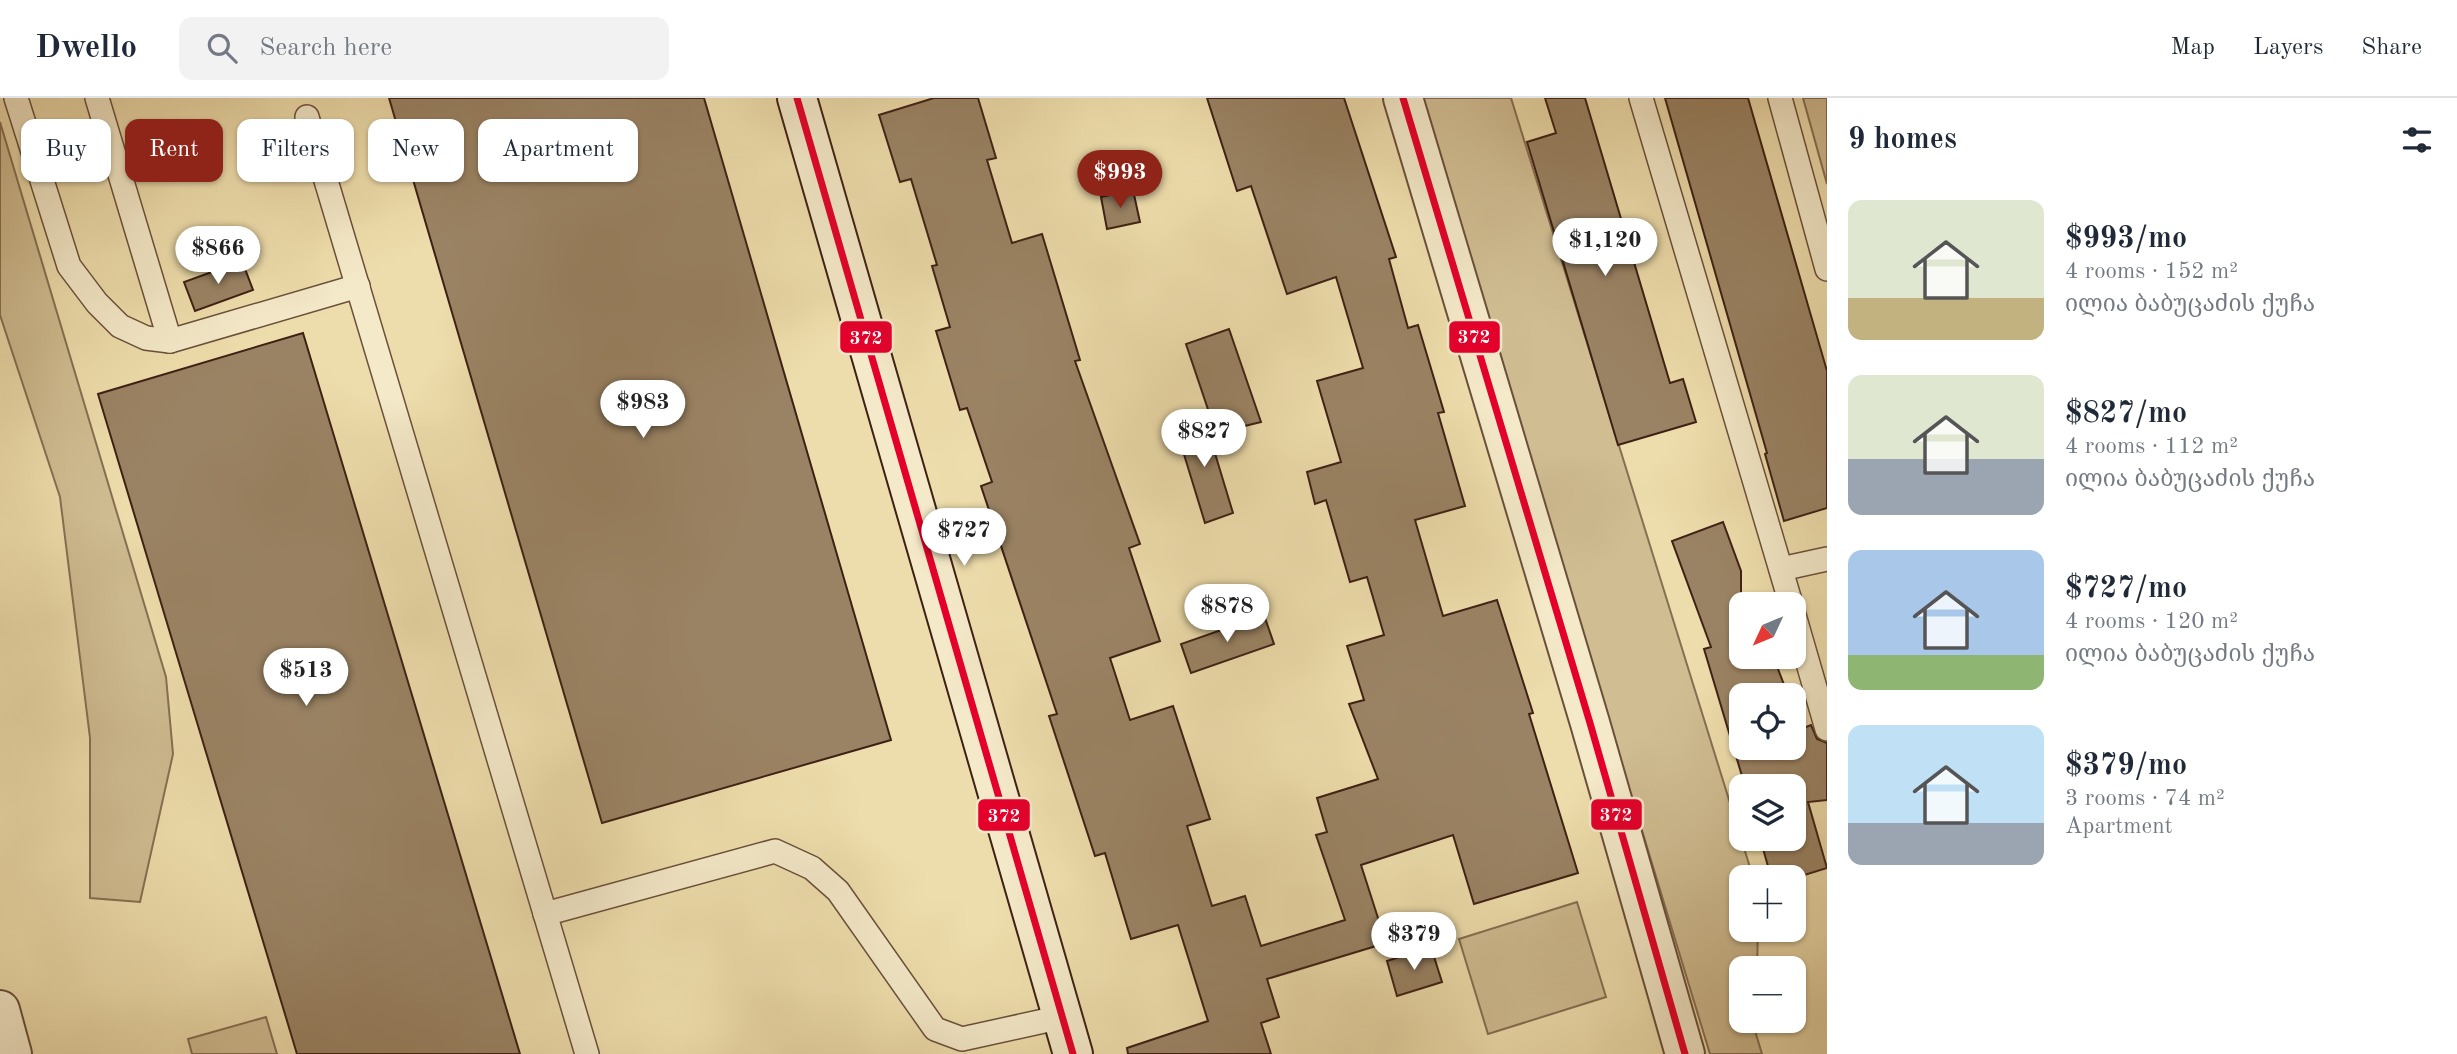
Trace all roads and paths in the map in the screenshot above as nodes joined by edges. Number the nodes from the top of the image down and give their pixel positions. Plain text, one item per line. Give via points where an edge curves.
1 (16, 98) edge
2 (97, 98) edge
3 (797, 98) edge
4 (1404, 98) edge
5 (1641, 98) edge
6 (1780, 98) edge
7 (307, 117) dead end
8 (1827, 269) edge
9 (358, 286) junction
10 (170, 341) junction
11 (1827, 559) edge
12 (1780, 569) junction
13 (1787, 592) edge
14 (1806, 656) edge
15 (1827, 729) edge
16 (545, 914) junction
17 (0, 1010) edge
18 (1062, 1017) junction
19 (12, 1054) edge
20 (587, 1054) edge
21 (1073, 1054) edge
22 (1685, 1054) edge

1 - 10 lane via 69,265 120,326 146,338
2 - 10 lane
3 - 18 street
4 - 22 street
5 - 12 lane
6 - 8 lane
7 - 9 lane
9 - 10 lane
9 - 16 lane
11 - 12 lane
12 - 13 lane
14 - 15 lane
16 - 18 lane via 775,851 812,868 838,891 935,1029 962,1039
16 - 20 lane
17 - 19 street
18 - 21 street

